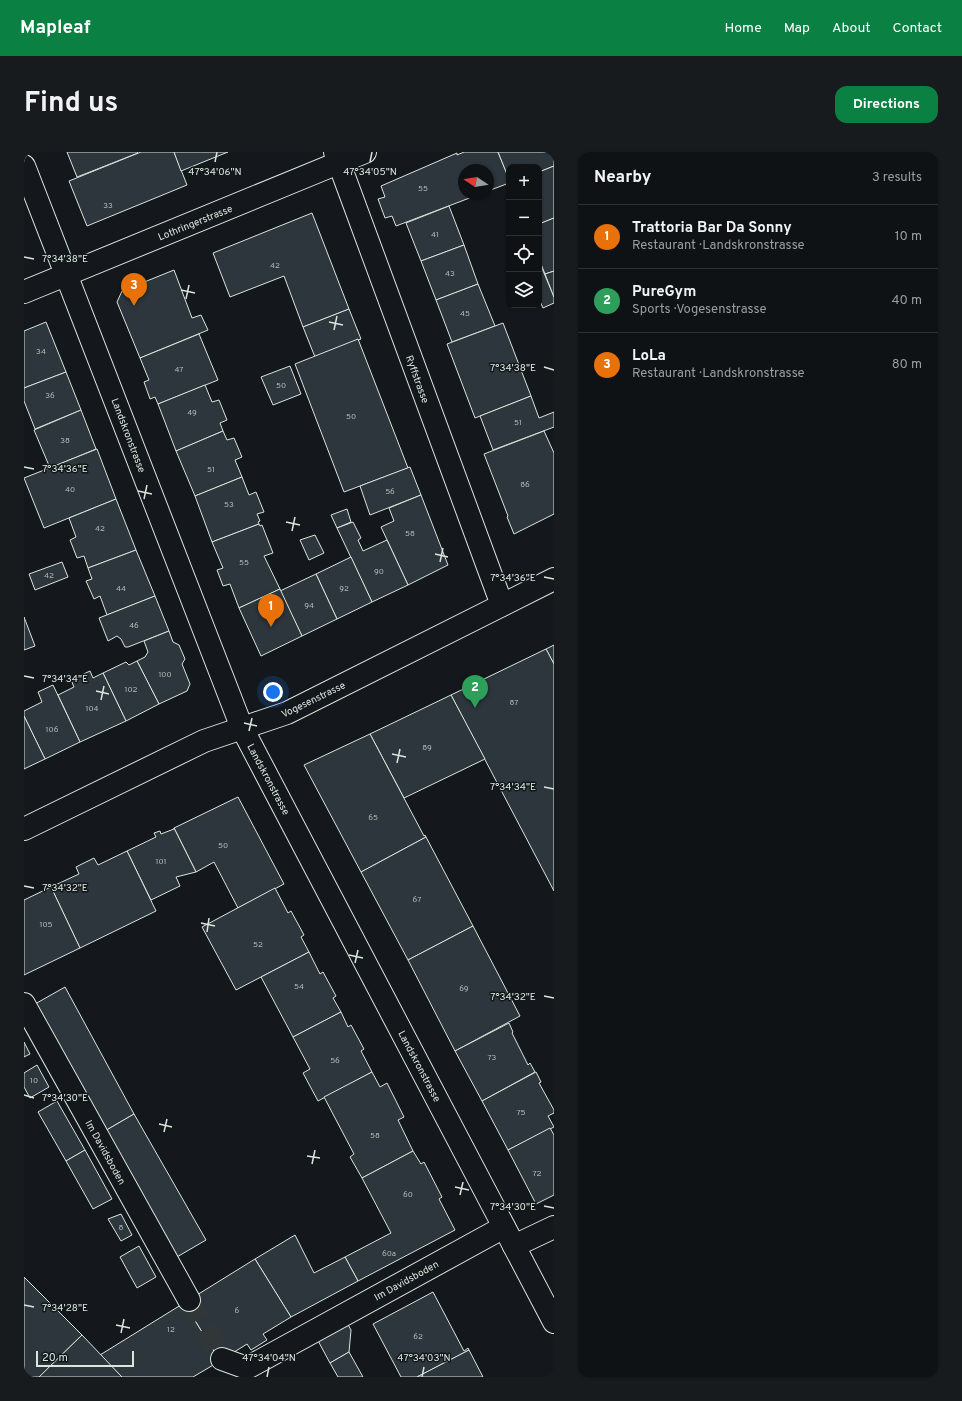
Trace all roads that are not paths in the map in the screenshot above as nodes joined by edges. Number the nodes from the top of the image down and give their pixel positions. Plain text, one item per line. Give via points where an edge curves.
1 (365, 152) edge
2 (337, 157) edge
3 (24, 166) edge
4 (67, 275) junction
5 (24, 292) edge
6 (554, 579) edge
7 (502, 605) junction
8 (242, 728) junction
9 (24, 829) edge
10 (24, 1004) edge
11 (504, 1226) junction
12 (554, 1228) edge
13 (514, 1246) junction
14 (189, 1300) tunnel mouth
15 (554, 1322) edge
16 (222, 1359) tunnel mouth

1 - 2 street, Lothringerstrasse
2 - 4 street, Lothringerstrasse
2 - 7 street, Ryffstrasse
3 - 4 street, Landskronstrasse
4 - 5 street, Lothringerstrasse
4 - 8 street, Landskronstrasse
6 - 7 street, Vogesenstrasse
7 - 8 street, Vogesenstrasse via 287,713
8 - 9 street, Vogesenstrasse via 204,741
8 - 11 street, Landskronstrasse
10 - 14 street, Im Davidsboden
11 - 13 street, Landskronstrasse
11 - 16 street, Im Davidsboden via 247,1368
12 - 13 street
13 - 15 street, Landskronstrasse

